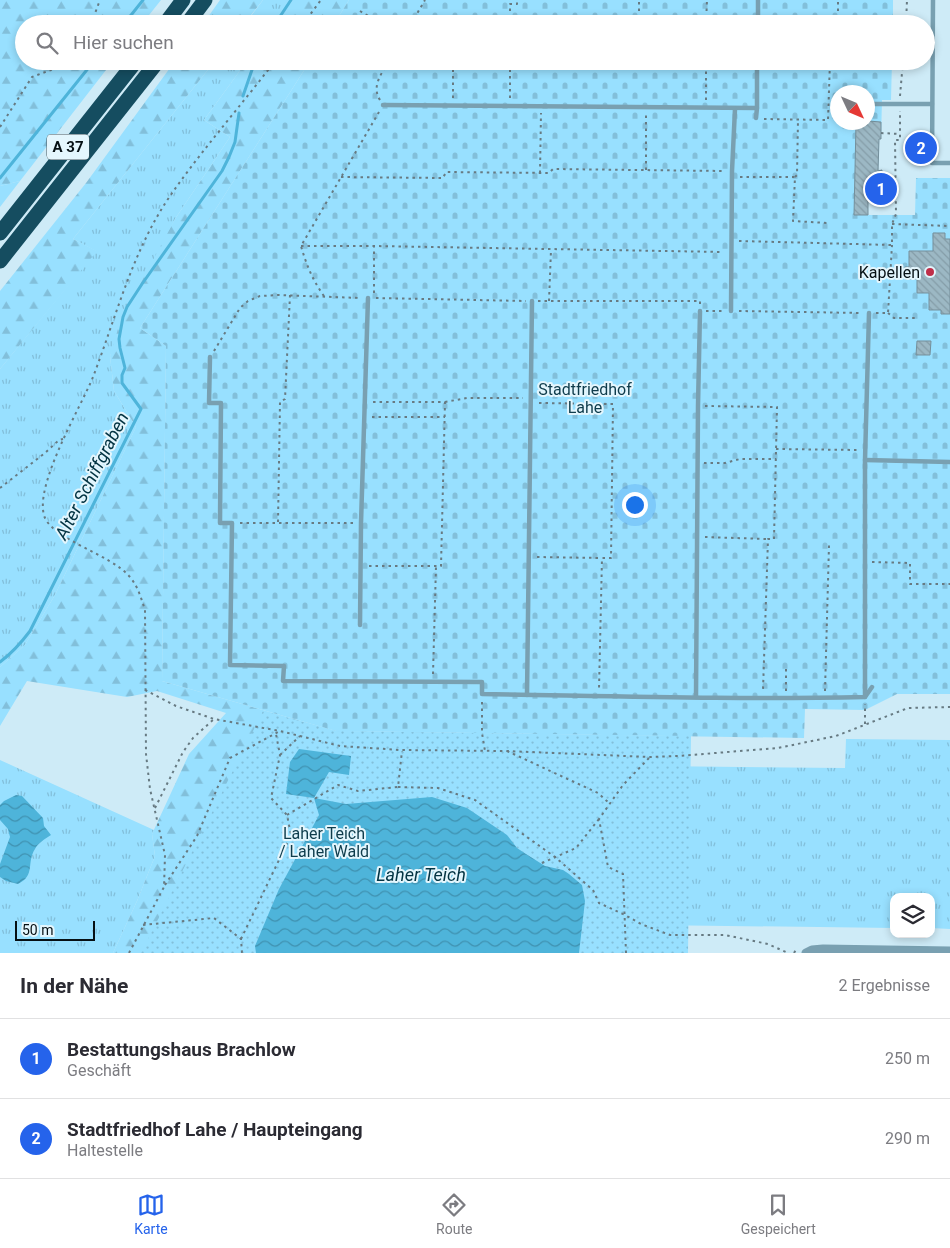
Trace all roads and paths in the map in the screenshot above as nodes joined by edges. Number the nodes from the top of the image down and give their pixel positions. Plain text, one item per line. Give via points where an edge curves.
1 (100, 0) edge
2 (183, 0) edge
3 (204, 0) edge
4 (321, 0) edge
5 (425, 0) edge
6 (517, 0) edge
7 (639, 0) edge
8 (707, 0) edge
9 (758, 0) edge
10 (838, 0) edge
11 (908, 0) edge
12 (933, 0) edge
13 (360, 11) dead end
14 (94, 15) edge
15 (172, 15) edge
16 (193, 15) edge
17 (310, 15) edge
18 (367, 15) edge
19 (416, 15) edge
20 (510, 15) edge
21 (638, 15) edge
22 (706, 15) edge
23 (758, 15) edge
24 (838, 15) edge
25 (907, 15) edge
26 (933, 15) edge
27 (51, 70) edge
28 (129, 70) edge
29 (151, 70) edge
30 (268, 70) edge
31 (384, 70) edge
32 (453, 70) edge
33 (510, 70) edge
34 (706, 70) edge
35 (757, 70) edge
36 (830, 70) edge
37 (902, 70) edge
38 (932, 70) edge
39 (875, 104) edge
40 (900, 104) junction
41 (932, 104) junction
42 (383, 105) junction
43 (453, 105) junction
44 (510, 106) junction
45 (541, 106) junction
46 (646, 107) junction
47 (706, 108) junction
48 (735, 108) junction
49 (757, 108) junction
50 (756, 118) joint
51 (798, 119) junction
52 (0, 127) edge
53 (881, 134) dead end
54 (900, 134) junction
55 (950, 163) edge
56 (646, 170) junction
57 (732, 171) junction
58 (540, 173) junction
59 (342, 177) junction
60 (732, 177) junction
61 (795, 177) junction
62 (827, 223) dead end
63 (892, 224) junction
64 (950, 226) edge
65 (0, 233) edge
66 (731, 241) junction
67 (892, 245) junction
68 (301, 246) junction
69 (374, 246) junction
70 (550, 250) junction
71 (731, 252) junction
72 (0, 261) edge
73 (290, 295) junction
74 (324, 296) junction
75 (368, 298) joint
76 (532, 301) junction
77 (549, 301) junction
78 (700, 311) junction
79 (731, 311) junction
80 (869, 313) junction
81 (888, 313) junction
82 (917, 318) dead end
83 (210, 357) joint
84 (531, 400) junction
85 (364, 402) junction
86 (445, 402) junction
87 (698, 406) junction
88 (364, 417) junction
89 (445, 417) junction
90 (63, 439) junction
91 (776, 449) junction
92 (866, 450) junction
93 (776, 459) junction
94 (865, 460) junction
95 (950, 462) edge
96 (698, 463) junction
97 (0, 488) edge
98 (278, 522) junction
99 (232, 523) junction
100 (361, 523) junction
101 (697, 537) junction
102 (768, 539) junction
103 (828, 546) dead end
104 (528, 557) junction
105 (602, 558) junction
106 (865, 562) junction
107 (360, 566) junction
108 (436, 566) junction
109 (950, 584) edge
110 (360, 625) dead end
111 (786, 669) dead end
112 (432, 682) junction
113 (872, 686) dead end
114 (145, 690) junction
115 (482, 694) junction
116 (527, 695) junction
117 (599, 697) junction
118 (696, 697) junction
119 (865, 697) junction
120 (763, 698) junction
121 (786, 698) junction
122 (825, 698) junction
123 (950, 707) edge
124 (214, 719) junction
125 (865, 724) junction
126 (280, 731) junction
127 (276, 734) junction
128 (300, 736) junction
129 (402, 750) junction
130 (485, 751) junction
131 (506, 751) junction
132 (280, 755) junction
133 (650, 757) junction
134 (398, 787) junction
135 (609, 803) junction
136 (154, 809) junction
137 (287, 815) junction
138 (599, 819) junction
139 (555, 857) junction
140 (542, 863) dead end
141 (164, 887) junction
142 (625, 915) junction
143 (143, 925) junction
144 (241, 939) junction
145 (950, 951) edge
146 (129, 953) edge
147 (242, 953) edge
148 (626, 953) edge
149 (788, 953) edge
150 (806, 953) edge

1 - 14 path
2 - 15 highway
3 - 16 highway
4 - 17 path
5 - 19 path
6 - 20 path via 516,4 510,4
7 - 21 path
8 - 22 path
9 - 23 lane
10 - 24 path
11 - 25 path
12 - 26 lane
13 - 18 path
27 - 52 path via 32,77
28 - 65 highway, A 37
29 - 72 highway, A 37
30 - 90 path via 185,175 151,227 92,378
31 - 42 path via 377,82 377,95
32 - 43 path
33 - 44 path
34 - 47 path
35 - 49 lane
36 - 51 path via 828,120
37 - 40 path
38 - 41 lane
39 - 40 lane
40 - 41 lane
40 - 54 path
41 - 55 lane via 932,163
42 - 43 lane
42 - 59 path
43 - 44 lane
44 - 45 lane
45 - 46 lane
45 - 58 path
46 - 47 lane
46 - 56 path
47 - 48 lane
48 - 49 lane
48 - 57 lane
49 - 50 lane
50 - 51 path
51 - 61 path
53 - 54 path
54 - 63 path via 900,140 895,140 896,214
56 - 57 path
56 - 58 path via 553,170
57 - 60 lane
58 - 59 path via 446,172 443,178
59 - 68 path
60 - 61 path
60 - 66 lane
61 - 62 path via 793,221
63 - 64 path
63 - 67 path
66 - 67 path
66 - 71 lane
67 - 81 path
68 - 69 path
68 - 74 path via 305,261
69 - 70 path
69 - 76 path via 374,298
70 - 71 path
70 - 77 path
71 - 79 lane
73 - 74 path
73 - 83 path via 260,296 248,301 240,308
73 - 98 path via 285,399 280,402
74 - 75 path
75 - 85 lane
76 - 77 path
76 - 84 lane
77 - 78 path via 700,301
78 - 79 path
78 - 87 lane
79 - 80 path
80 - 81 path
80 - 92 lane
81 - 82 path via 894,318
83 - 99 lane via 209,403 221,403 220,523
84 - 86 path via 467,398
84 - 104 lane
84 - 105 path via 612,404 611,558
85 - 86 path
85 - 88 lane
86 - 89 path
87 - 91 path via 777,407
87 - 96 lane
88 - 89 path
88 - 100 lane
89 - 108 path via 441,566
90 - 97 path
90 - 114 path via 43,501 45,518 53,530 113,563 138,588 145,610
91 - 92 path
91 - 93 path
92 - 94 lane
93 - 96 path
93 - 102 path via 774,539
94 - 95 lane
94 - 106 lane
96 - 101 lane
98 - 99 path
98 - 100 path
99 - 112 lane via 230,665 284,666 283,681
100 - 107 lane
101 - 102 path
101 - 118 lane
102 - 120 path
103 - 122 path
104 - 105 path
104 - 116 lane
105 - 117 path
106 - 109 path via 910,563 910,584
106 - 119 lane
107 - 108 path
107 - 110 lane
108 - 112 path
111 - 121 path
112 - 115 lane via 482,682
113 - 119 lane
114 - 124 path via 176,706
114 - 136 path via 146,754
115 - 116 lane
115 - 130 path
116 - 117 lane
117 - 118 lane
118 - 120 lane
119 - 122 lane
119 - 125 path
120 - 121 lane
121 - 122 lane
123 - 125 path via 908,708
124 - 126 path
124 - 136 path via 183,752
125 - 133 path via 836,736 778,748
126 - 127 path
126 - 128 path
127 - 132 path
127 - 141 path via 230,758 197,836
128 - 129 path via 340,746
128 - 132 path
129 - 130 path
129 - 134 path
130 - 131 path
131 - 133 path
131 - 135 path via 598,793
132 - 137 path via 271,798
133 - 135 path
134 - 137 path via 358,791 338,785
134 - 139 path via 438,788 475,800
135 - 138 path
136 - 141 path via 165,854
137 - 144 path via 291,835
138 - 139 path via 576,848
138 - 142 path via 608,867 623,874
139 - 140 path
139 - 142 path via 593,890 599,903
141 - 143 path
142 - 148 path
142 - 149 path via 670,935 725,934 768,944
143 - 144 path via 214,918
143 - 146 path
144 - 147 path
145 - 150 street via 823,949

